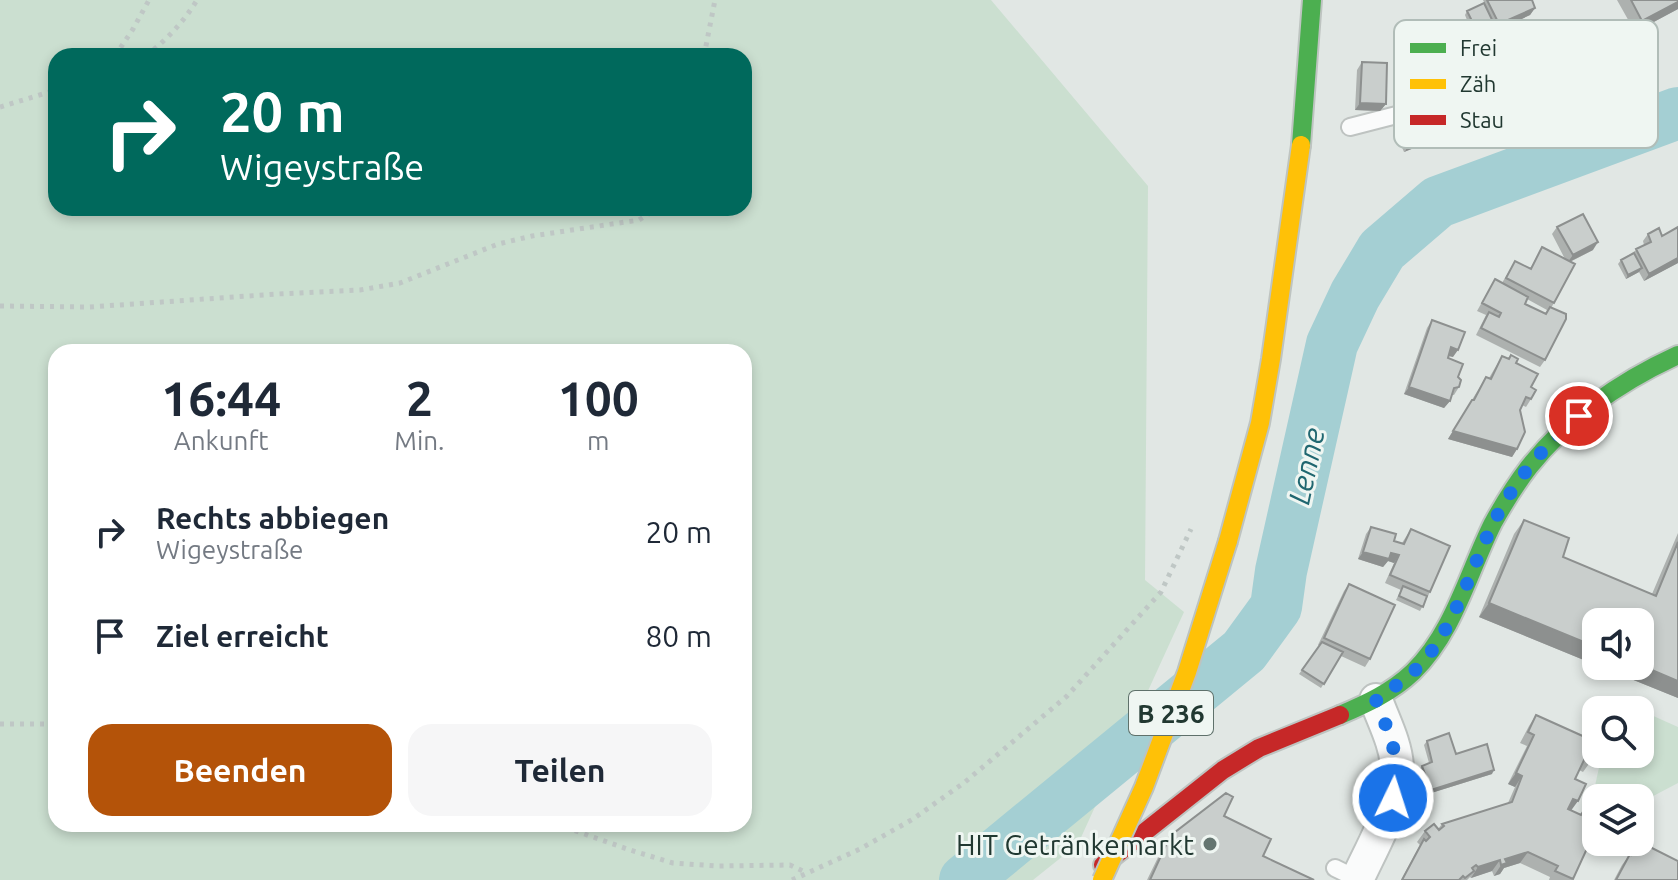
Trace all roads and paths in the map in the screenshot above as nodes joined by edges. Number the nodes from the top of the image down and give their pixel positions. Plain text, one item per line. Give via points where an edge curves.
1 (149, 0) edge
2 (197, 0) edge
3 (715, 0) edge
4 (1312, 0) edge
5 (120, 48) edge
6 (156, 48) edge
7 (706, 48) edge
8 (48, 92) edge
9 (0, 107) edge
10 (1394, 116) edge
11 (1350, 127) dead end
12 (645, 216) edge
13 (0, 306) edge
14 (1678, 355) edge
15 (1193, 525) dead end
16 (1376, 700) junction
17 (0, 724) edge
18 (48, 724) edge
19 (579, 832) edge
20 (808, 873) junction
21 (1350, 876) edge
22 (792, 880) edge
23 (1084, 880) edge
24 (1102, 880) edge

1 - 5 path
2 - 6 path
3 - 7 path
4 - 24 main road, B 236, bridge via 1300,152 1260,423 1181,687
8 - 9 path
10 - 11 lane
12 - 13 path via 498,244 400,283 360,290 90,307
14 - 16 main road via 1595,403 1528,468 1494,522 1435,646 1412,673
15 - 20 path via 1161,592 1067,696 913,819
16 - 21 street via 1393,744 1397,782
16 - 23 main road via 1259,748 1223,770
17 - 18 path
19 - 20 path via 673,863 790,865
20 - 22 path

